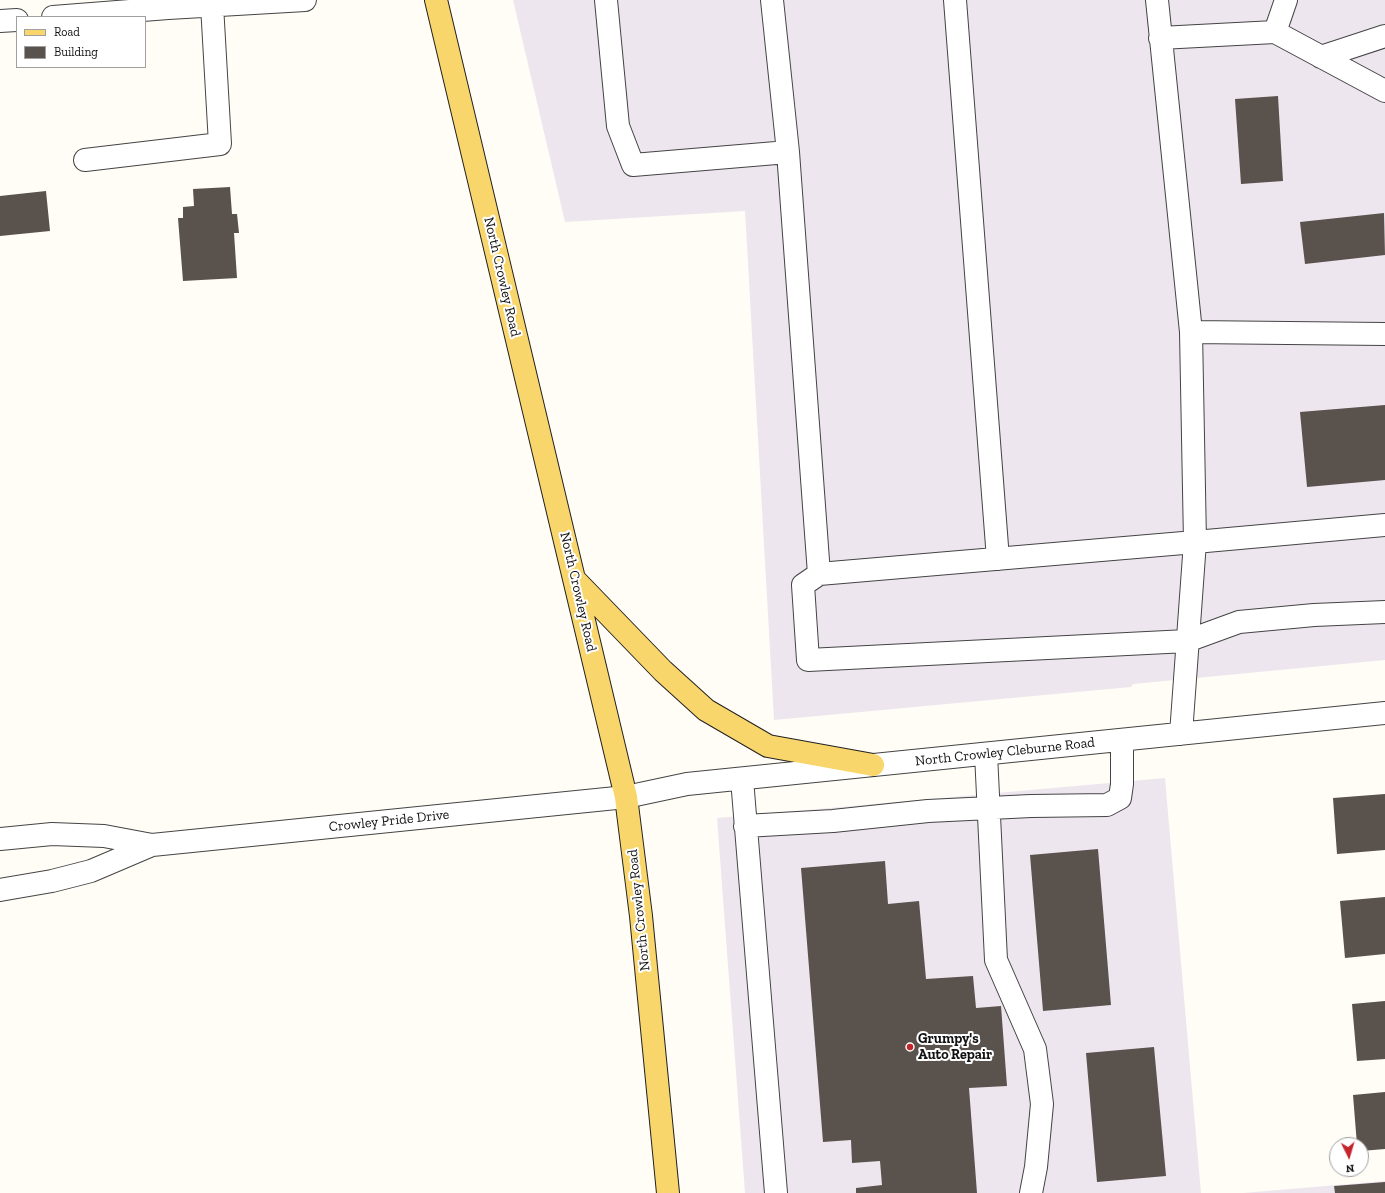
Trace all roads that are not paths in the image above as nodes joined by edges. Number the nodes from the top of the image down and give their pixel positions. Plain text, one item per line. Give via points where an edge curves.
1 (305, 0) edge
2 (436, 0) edge
3 (606, 0) edge
4 (772, 0) edge
5 (955, 0) edge
6 (1157, 0) edge
7 (1286, 0) edge
8 (212, 5) junction
9 (66, 16) edge
10 (16, 20) edge
11 (0, 21) edge
12 (1275, 32) junction
13 (1385, 36) edge
14 (1160, 38) junction
15 (1321, 57) junction
16 (1385, 91) edge
17 (788, 152) junction
18 (85, 160) dead end
19 (1191, 332) junction
20 (1385, 334) edge
21 (1385, 525) edge
22 (1196, 542) junction
23 (998, 559) junction
24 (818, 574) junction
25 (575, 580) junction
26 (1385, 612) edge
27 (1187, 641) junction
28 (1385, 713) edge
29 (1181, 734) junction
30 (1122, 740) junction
31 (986, 754) junction
32 (873, 765) junction
33 (742, 779) junction
34 (626, 797) junction
35 (988, 808) junction
36 (746, 826) junction
37 (0, 839) edge
38 (152, 845) junction
39 (0, 890) edge
40 (668, 1193) edge
41 (776, 1193) edge
42 (1031, 1193) edge

1 - 8 street
2 - 25 main road, North Crowley Road
3 - 17 street via 618,126 633,165
4 - 17 street
5 - 23 street
6 - 14 street
7 - 12 street
8 - 9 street
8 - 18 street via 220,144
10 - 11 street
12 - 14 street
12 - 15 street
13 - 15 street
14 - 19 street
15 - 16 street
17 - 24 street
19 - 20 street
19 - 22 street
21 - 22 street
22 - 23 street
22 - 27 street
23 - 24 street
24 - 27 street via 803,585 808,660
25 - 32 main road via 663,671 706,710 768,746
25 - 34 main road, North Crowley Road
26 - 27 street via 1239,622
27 - 29 street
28 - 29 street, North Crowley Cleburne Road
29 - 30 street, North Crowley Cleburne Road
30 - 31 street, North Crowley Cleburne Road
30 - 35 street via 1120,798 1107,806
31 - 32 street, North Crowley Cleburne Road
31 - 35 street
32 - 33 street, North Crowley Cleburne Road
33 - 34 street, North Crowley Cleburne Road via 687,784
33 - 36 street
34 - 38 street, Crowley Pride Drive
34 - 40 main road, North Crowley Road via 641,916
35 - 36 street
35 - 42 street via 996,960 1035,1049 1042,1104
36 - 41 street
37 - 38 street, Crowley Pride Drive via 52,834 104,836
38 - 39 street, Crowley Pride Drive via 91,871

